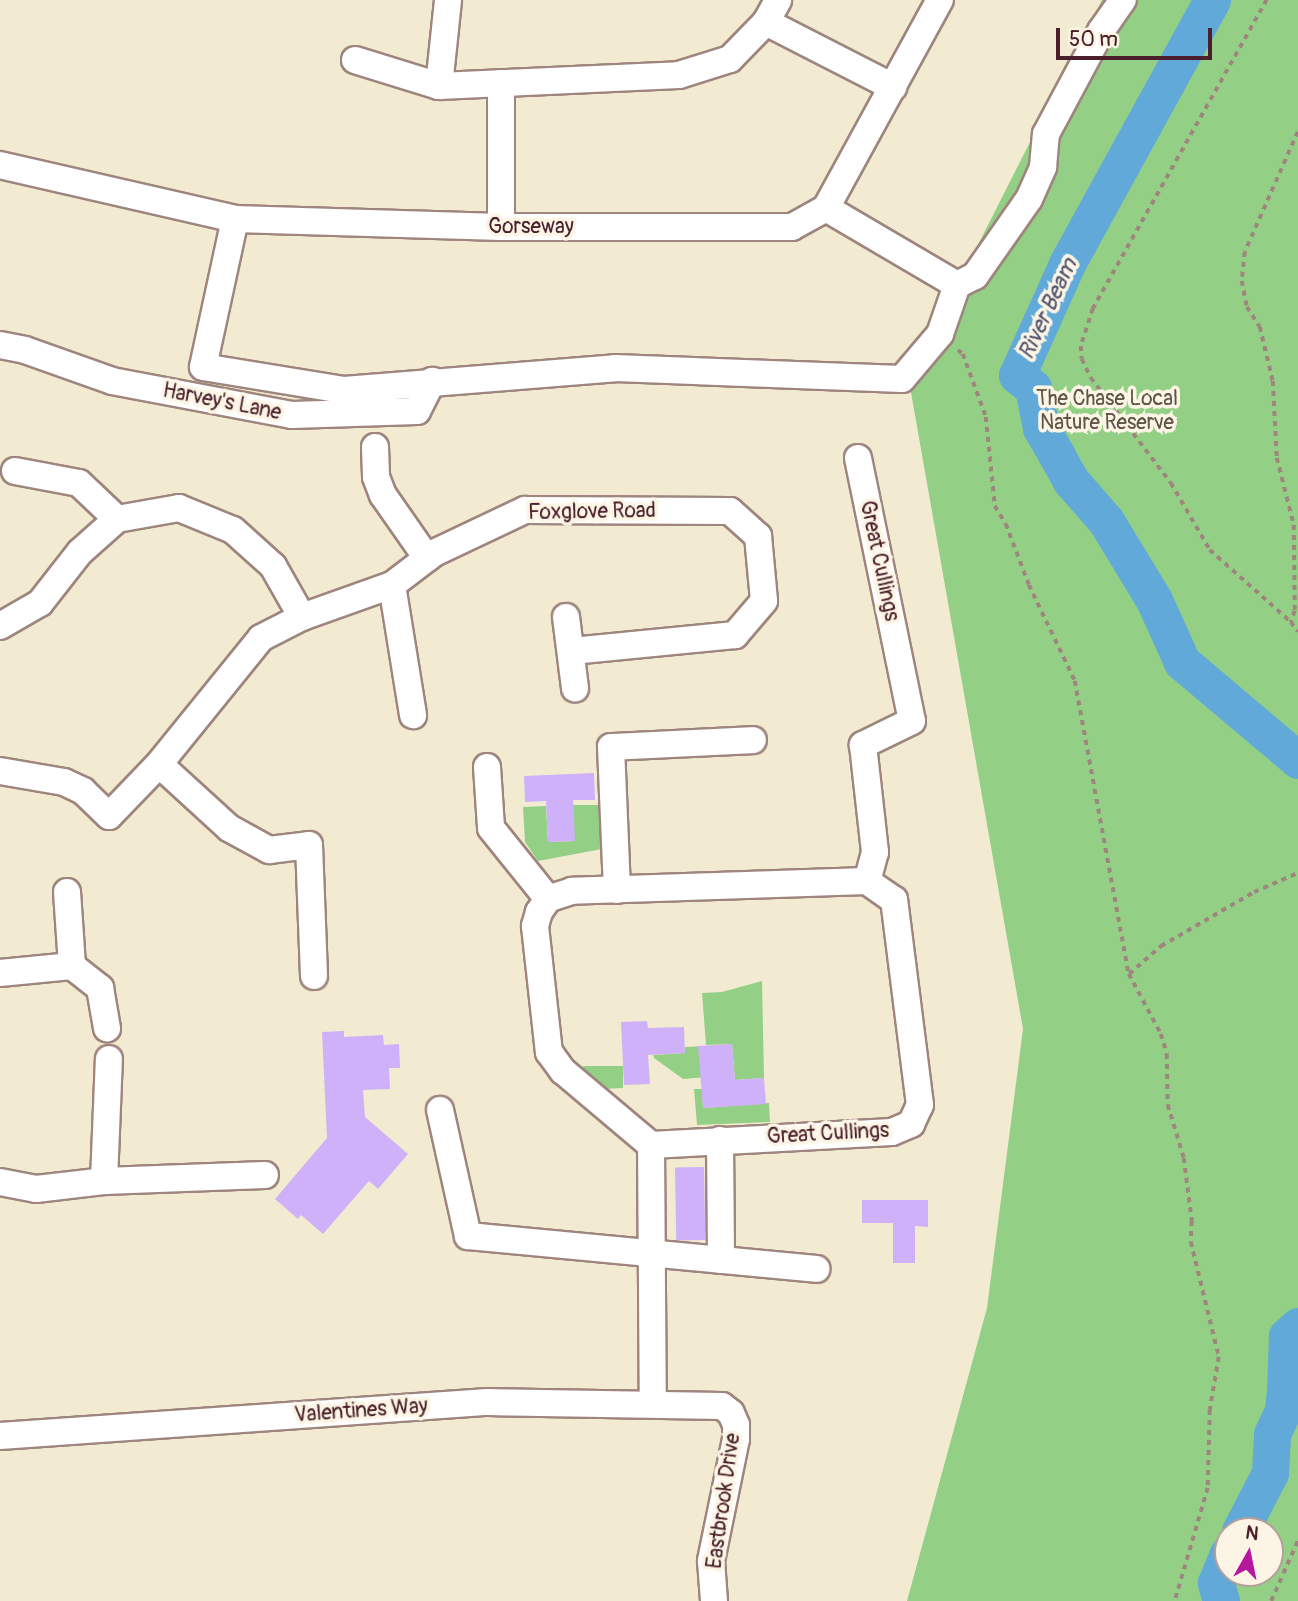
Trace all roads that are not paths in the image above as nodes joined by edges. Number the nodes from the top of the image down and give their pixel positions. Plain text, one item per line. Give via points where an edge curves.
1 (448, 0) edge
2 (940, 0) edge
3 (1123, 0) edge
4 (772, 11) edge
5 (355, 60) dead end
6 (501, 83) junction
7 (439, 86) junction
8 (892, 87) junction
9 (0, 164) edge
10 (827, 208) junction
11 (236, 219) junction
12 (501, 227) junction
13 (957, 285) junction
14 (0, 345) edge
15 (432, 381) junction
16 (374, 447) dead end
17 (858, 457) dead end
18 (15, 471) dead end
19 (117, 519) junction
20 (427, 558) junction
21 (392, 585) junction
22 (302, 617) junction
23 (566, 617) dead end
24 (0, 626) edge
25 (572, 651) junction
26 (576, 688) dead end
27 (413, 715) dead end
28 (753, 740) dead end
29 (159, 764) junction
30 (487, 767) dead end
31 (0, 771) edge
32 (867, 881) junction
33 (617, 890) junction
34 (68, 892) dead end
35 (548, 899) junction
36 (72, 966) junction
37 (0, 973) edge
38 (314, 976) dead end
39 (107, 1028) dead end
40 (109, 1059) dead end
41 (440, 1110) dead end
42 (720, 1140) junction
43 (651, 1145) junction
44 (265, 1175) dead end
45 (104, 1181) junction
46 (0, 1182) edge
47 (654, 1252) junction
48 (721, 1261) junction
49 (816, 1269) dead end
50 (653, 1403) junction
51 (723, 1406) joint
52 (0, 1436) edge
53 (714, 1601) edge

1 - 7 street
2 - 8 street
3 - 13 street via 1101,31 1046,134 1043,167 1029,199 975,276
4 - 6 street via 730,59 679,75
4 - 8 street
5 - 7 street
6 - 7 street
6 - 12 street
8 - 10 street
9 - 11 street, Gorseway
10 - 12 street, Gorseway via 792,227
10 - 13 street
11 - 12 street, Gorseway
11 - 15 street via 203,367 344,390
13 - 15 street via 940,334 902,380 615,368
14 - 15 street, Harvey's Lane via 113,381 292,415 416,411
16 - 20 street via 376,477 383,495
17 - 32 street, Great Cullings via 912,721 863,745 876,852
18 - 19 street via 79,483
19 - 22 street via 179,508 233,530 273,566
19 - 24 street via 80,552 40,603
20 - 21 street, Foxglove Road
20 - 25 street, Foxglove Road via 525,510 730,511 758,536 764,601 735,635
21 - 22 street, Foxglove Road
21 - 27 street
22 - 29 street, Foxglove Road via 261,638
23 - 25 street
25 - 26 street
28 - 33 street via 611,747
29 - 31 street, Foxglove Road via 109,816 83,790 64,782
29 - 38 street via 229,828 269,850 309,845
30 - 35 street via 491,828
32 - 33 street
32 - 42 street, Great Cullings via 894,900 920,1105 917,1118 891,1132
33 - 35 street via 572,891
34 - 36 street
35 - 43 street via 535,926 549,1052 563,1072
36 - 37 street
36 - 39 street via 100,988
40 - 45 street
41 - 47 street via 468,1236
42 - 43 street, Great Cullings
42 - 48 street
43 - 47 street
44 - 45 street
45 - 46 street via 36,1189
47 - 48 street
47 - 50 street
48 - 49 street
50 - 51 street, Valentines Way
50 - 52 street, Valentines Way via 488,1402
51 - 53 street, Eastbrook Drive via 736,1425 736,1439 711,1561

